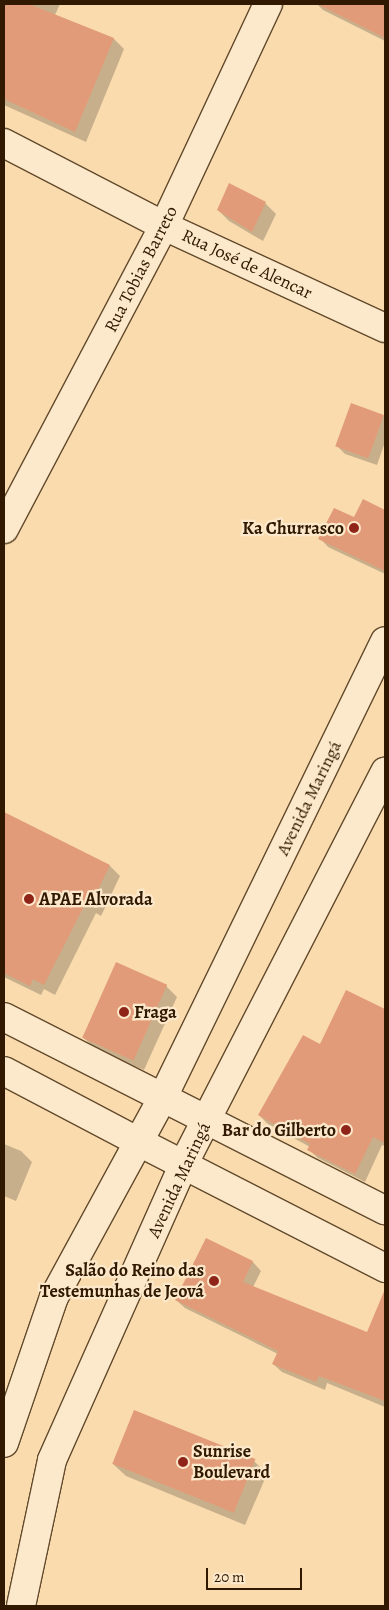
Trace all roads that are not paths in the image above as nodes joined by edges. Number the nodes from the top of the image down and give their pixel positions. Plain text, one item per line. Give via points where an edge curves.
1 (268, 4) edge
2 (4, 143) edge
3 (164, 226) junction
4 (385, 328) edge
5 (4, 529) edge
6 (385, 641) edge
7 (385, 772) edge
8 (4, 1017) edge
9 (4, 1071) edge
10 (162, 1099) junction
11 (206, 1122) junction
12 (137, 1141) junction
13 (184, 1163) junction
14 (385, 1210) edge
15 (385, 1268) edge
16 (4, 1443) edge
17 (21, 1606) edge

1 - 3 street, Rua Tobias Barreto
2 - 3 street, Rua José de Alencar
3 - 4 street, Rua José de Alencar
3 - 5 street, Rua Tobias Barreto
6 - 10 street, Avenida Maringá
7 - 11 street, Avenida Maringá
8 - 10 street
9 - 12 street
10 - 11 street
10 - 12 street, Avenida Maringá
11 - 13 street, Avenida Maringá
11 - 14 street
12 - 13 street
12 - 16 street, Avenida Maringá via 54,1297
13 - 15 street
13 - 17 street, Avenida Maringá via 52,1460

